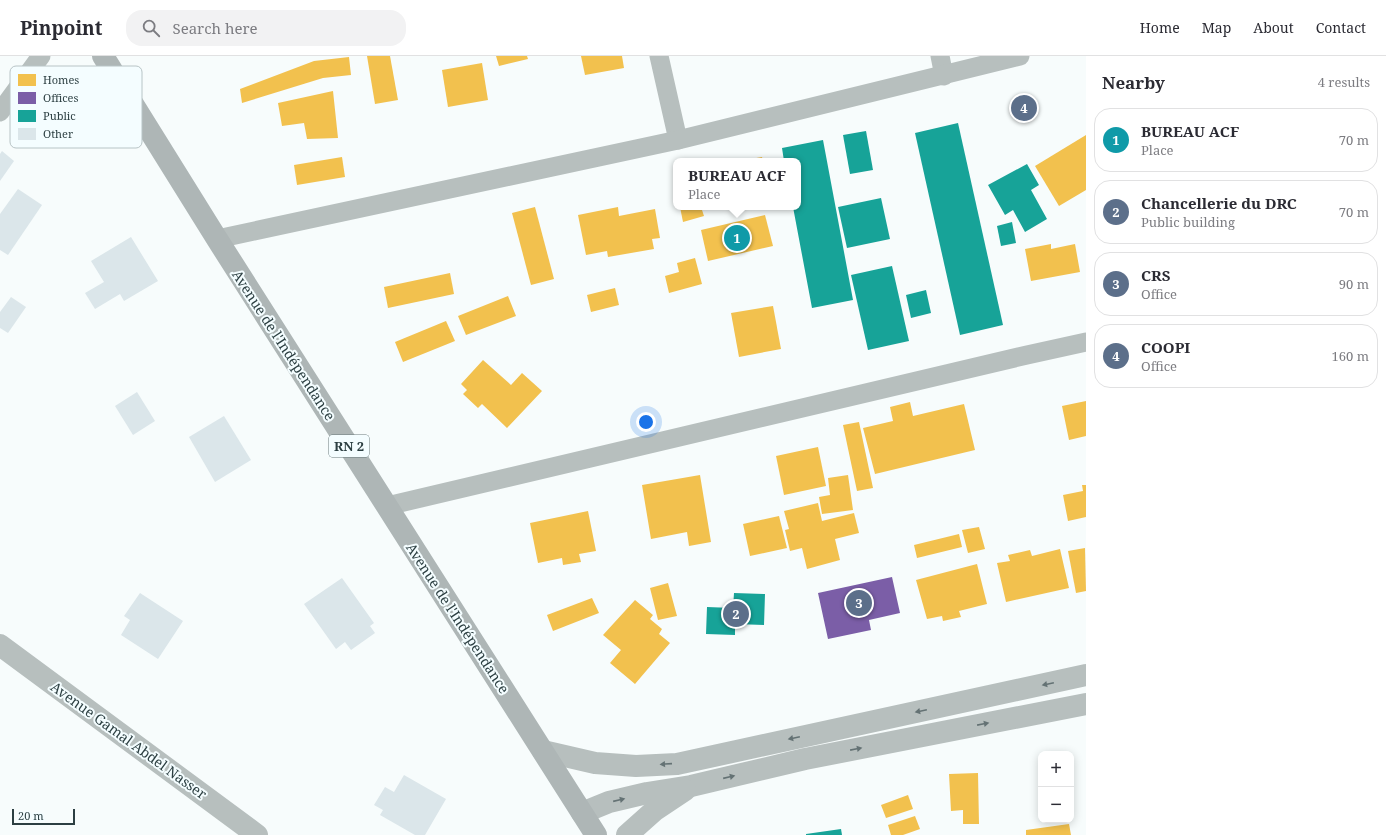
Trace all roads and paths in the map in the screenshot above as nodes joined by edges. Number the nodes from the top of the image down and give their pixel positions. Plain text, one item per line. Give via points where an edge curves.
1 (41, 56) edge
2 (103, 56) edge
3 (658, 56) edge
4 (940, 56) edge
5 (1020, 56) edge
6 (34, 66) edge
7 (109, 66) edge
8 (944, 76) junction
9 (10, 98) edge
10 (0, 112) edge
11 (142, 119) edge
12 (678, 140) junction
13 (217, 239) junction
14 (1086, 342) edge
15 (387, 506) junction
16 (0, 645) edge
17 (1086, 675) edge
18 (1086, 704) edge
19 (543, 751) junction
20 (691, 786) junction
21 (582, 813) junction
22 (257, 835) edge
23 (596, 835) edge
24 (627, 835) edge

1 - 6 street
2 - 7 main road, Avenue de l'Indépendance / RN 2
3 - 12 street
4 - 8 street
5 - 8 street
8 - 12 street
9 - 10 street
11 - 13 main road, Avenue de l'Indépendance / RN 2
12 - 13 street
13 - 15 main road, Avenue de l'Indépendance / RN 2
14 - 15 street
15 - 19 main road, Avenue de l'Indépendance / RN 2
16 - 22 street, Avenue Gamal Abdel Nasser
17 -> 19 street via 677,764 636,766 596,762
20 -> 18 street via 805,759
19 - 21 main road, Avenue de l'Indépendance / RN 2
21 -> 20 street via 609,802
20 - 24 street via 655,810
21 - 23 main road, Avenue de l'Indépendance / RN 2

